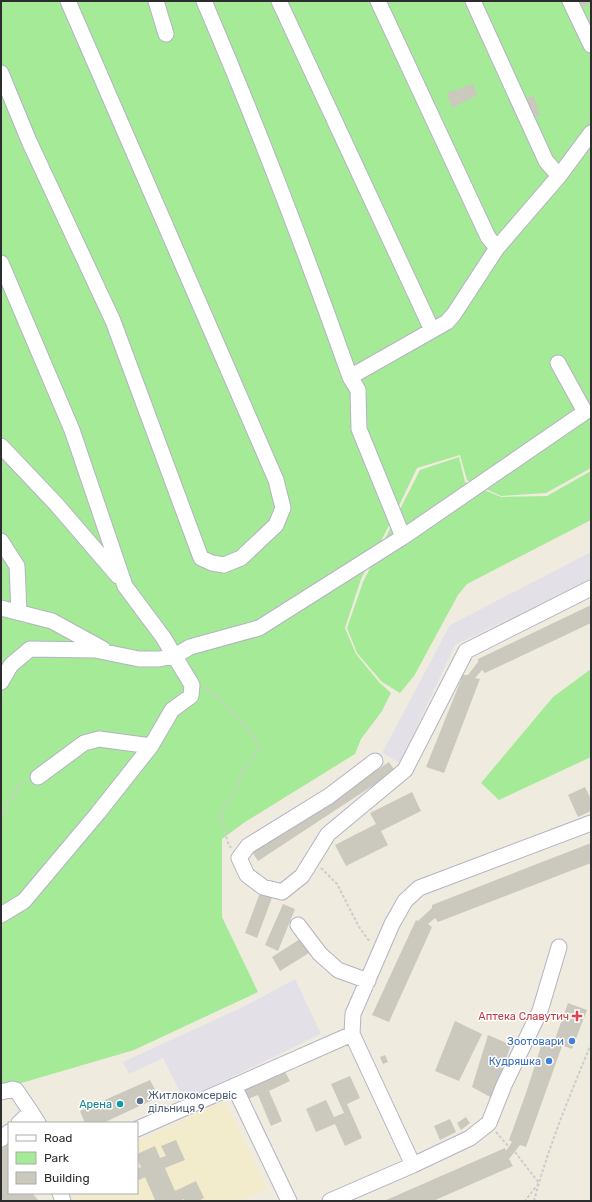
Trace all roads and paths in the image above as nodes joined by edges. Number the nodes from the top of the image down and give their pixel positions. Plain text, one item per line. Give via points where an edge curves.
1 (68, 1) edge
2 (156, 1) edge
3 (204, 1) edge
4 (279, 1) edge
5 (378, 1) edge
6 (473, 1) edge
7 (570, 1) edge
8 (166, 34) dead end
9 (591, 45) edge
10 (1, 73) edge
11 (591, 133) edge
12 (559, 176) junction
13 (497, 248) junction
14 (1, 263) edge
15 (432, 330) junction
16 (558, 363) dead end
17 (350, 377) junction
18 (1, 446) edge
19 (403, 537) junction
20 (1, 541) edge
21 (123, 581) junction
22 (591, 588) edge
23 (1, 608) edge
24 (19, 612) junction
25 (110, 653) junction
26 (182, 668) junction
27 (1, 682) edge
28 (151, 746) junction
29 (375, 761) dead end
30 (38, 777) joint
31 (1, 817) edge
32 (591, 823) edge
33 (239, 858) junction
34 (313, 859) junction
35 (1, 915) edge
36 (298, 925) dead end
37 (559, 947) dead end
38 (379, 954) junction
39 (368, 981) junction
40 (352, 1034) junction
41 (591, 1044) edge
42 (234, 1086) junction
43 (1, 1092) edge
44 (34, 1118) edge
45 (22, 1122) edge
46 (489, 1124) junction
47 (138, 1129) edge
48 (509, 1147) dead end
49 (515, 1152) dead end
50 (413, 1165) junction
51 (538, 1183) junction
52 (289, 1201) edge
53 (330, 1201) edge
54 (525, 1201) edge
55 (534, 1201) edge

1 - 10 street via 276,480 283,508 276,525 241,558 224,565 201,558 113,321 29,141
2 - 8 street
3 - 17 street via 239,82 318,284
4 - 15 street
5 - 13 street via 488,237
6 - 12 street via 546,161
7 - 9 street
11 - 12 street
12 - 13 street
13 - 15 street via 454,314 447,322
14 - 21 street via 72,430
15 - 17 street
16 - 19 street via 585,412
17 - 19 street via 358,390 359,429
18 - 21 street
19 - 26 street via 259,628 190,647
20 - 24 street via 17,566
21 - 26 street
22 - 34 street via 466,651 405,770 328,834
23 - 24 street
24 - 25 street via 52,621
25 - 26 street via 139,659 159,659
25 - 27 street via 95,650 30,649 12,665
26 - 28 street via 191,696 172,710
26 - 33 path via 241,720 261,747 243,771 234,794 220,812 228,843
28 - 30 street via 99,739 84,743
28 - 35 street via 24,901
29 - 33 street via 329,796 248,846
30 - 31 path via 20,784
32 - 38 street via 419,888 405,901
33 - 34 street via 247,874 263,887 282,892 302,876
34 - 38 path via 337,884 359,927
36 - 39 street via 320,954 338,970
37 - 46 street via 540,1011
38 - 39 street
39 - 40 street via 353,1014
40 - 42 street
40 - 50 street
41 - 51 path via 566,1103
42 - 47 street
42 - 52 street
43 - 44 street via 16,1090
44 - 45 street
46 - 48 path
46 - 50 street via 470,1138
49 - 51 path
50 - 53 street
51 - 54 path
51 - 55 path

